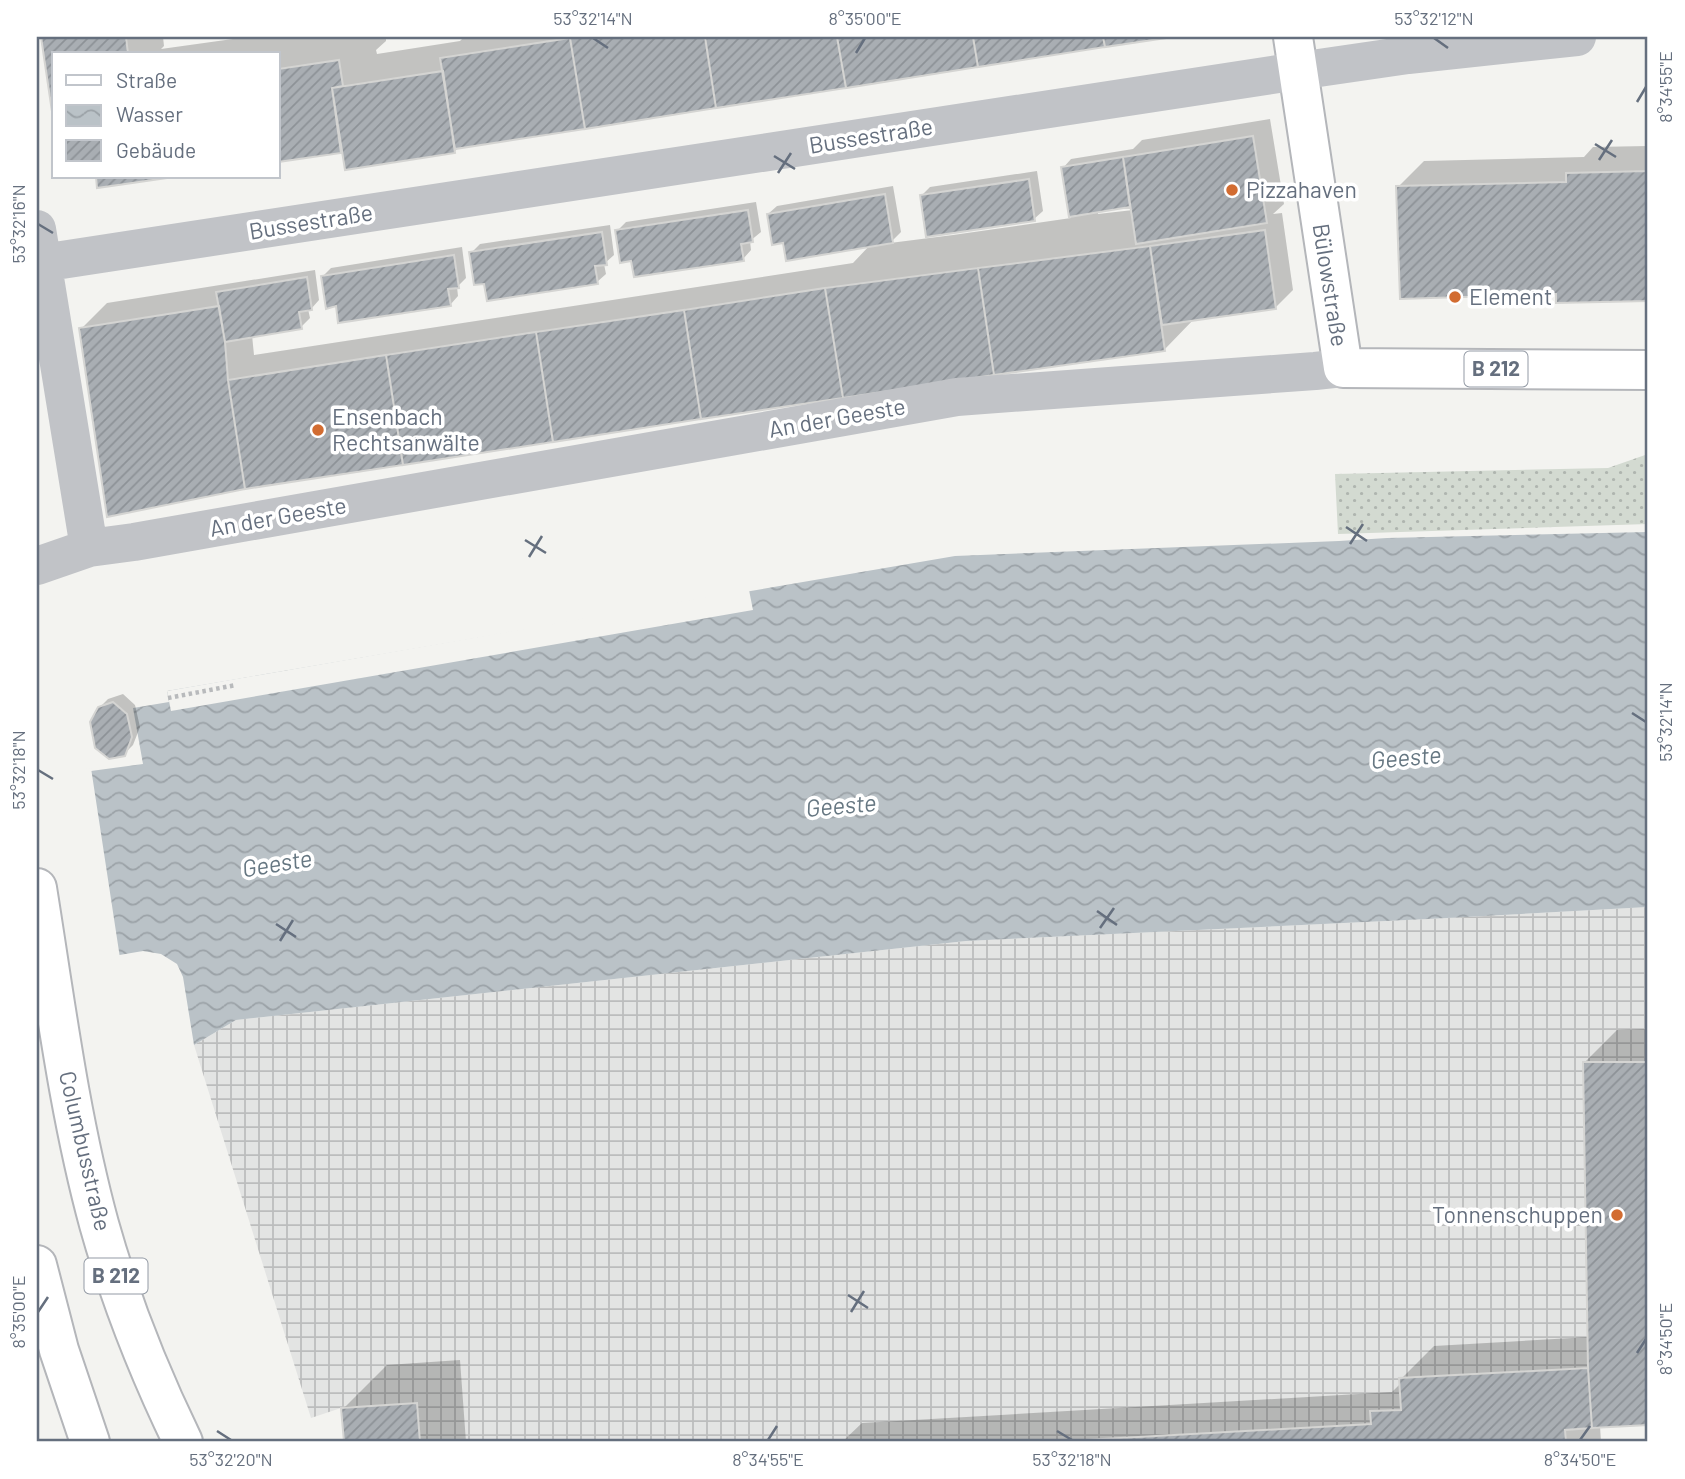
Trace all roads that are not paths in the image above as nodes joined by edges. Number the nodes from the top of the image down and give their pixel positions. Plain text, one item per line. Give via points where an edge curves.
1 (1577, 37) edge
2 (1295, 54) edge
3 (39, 246) edge
4 (1343, 368) junction
5 (1648, 370) edge
6 (89, 548) junction
7 (37, 566) edge
8 (37, 888) edge
9 (37, 1265) edge
10 (90, 1442) edge
11 (183, 1442) edge

1 - 2 street, Bussestraße via 1408,55
2 - 3 street, Bussestraße
2 - 4 main road, Bülowstraße
3 - 6 street
4 - 5 main road, An der Geeste / B 212
4 - 6 street, An der Geeste via 957,397
6 - 7 street, An der Geeste
8 - 11 main road, Columbusstraße / B 212 via 71,1102 99,1223 131,1325
9 - 10 main road

